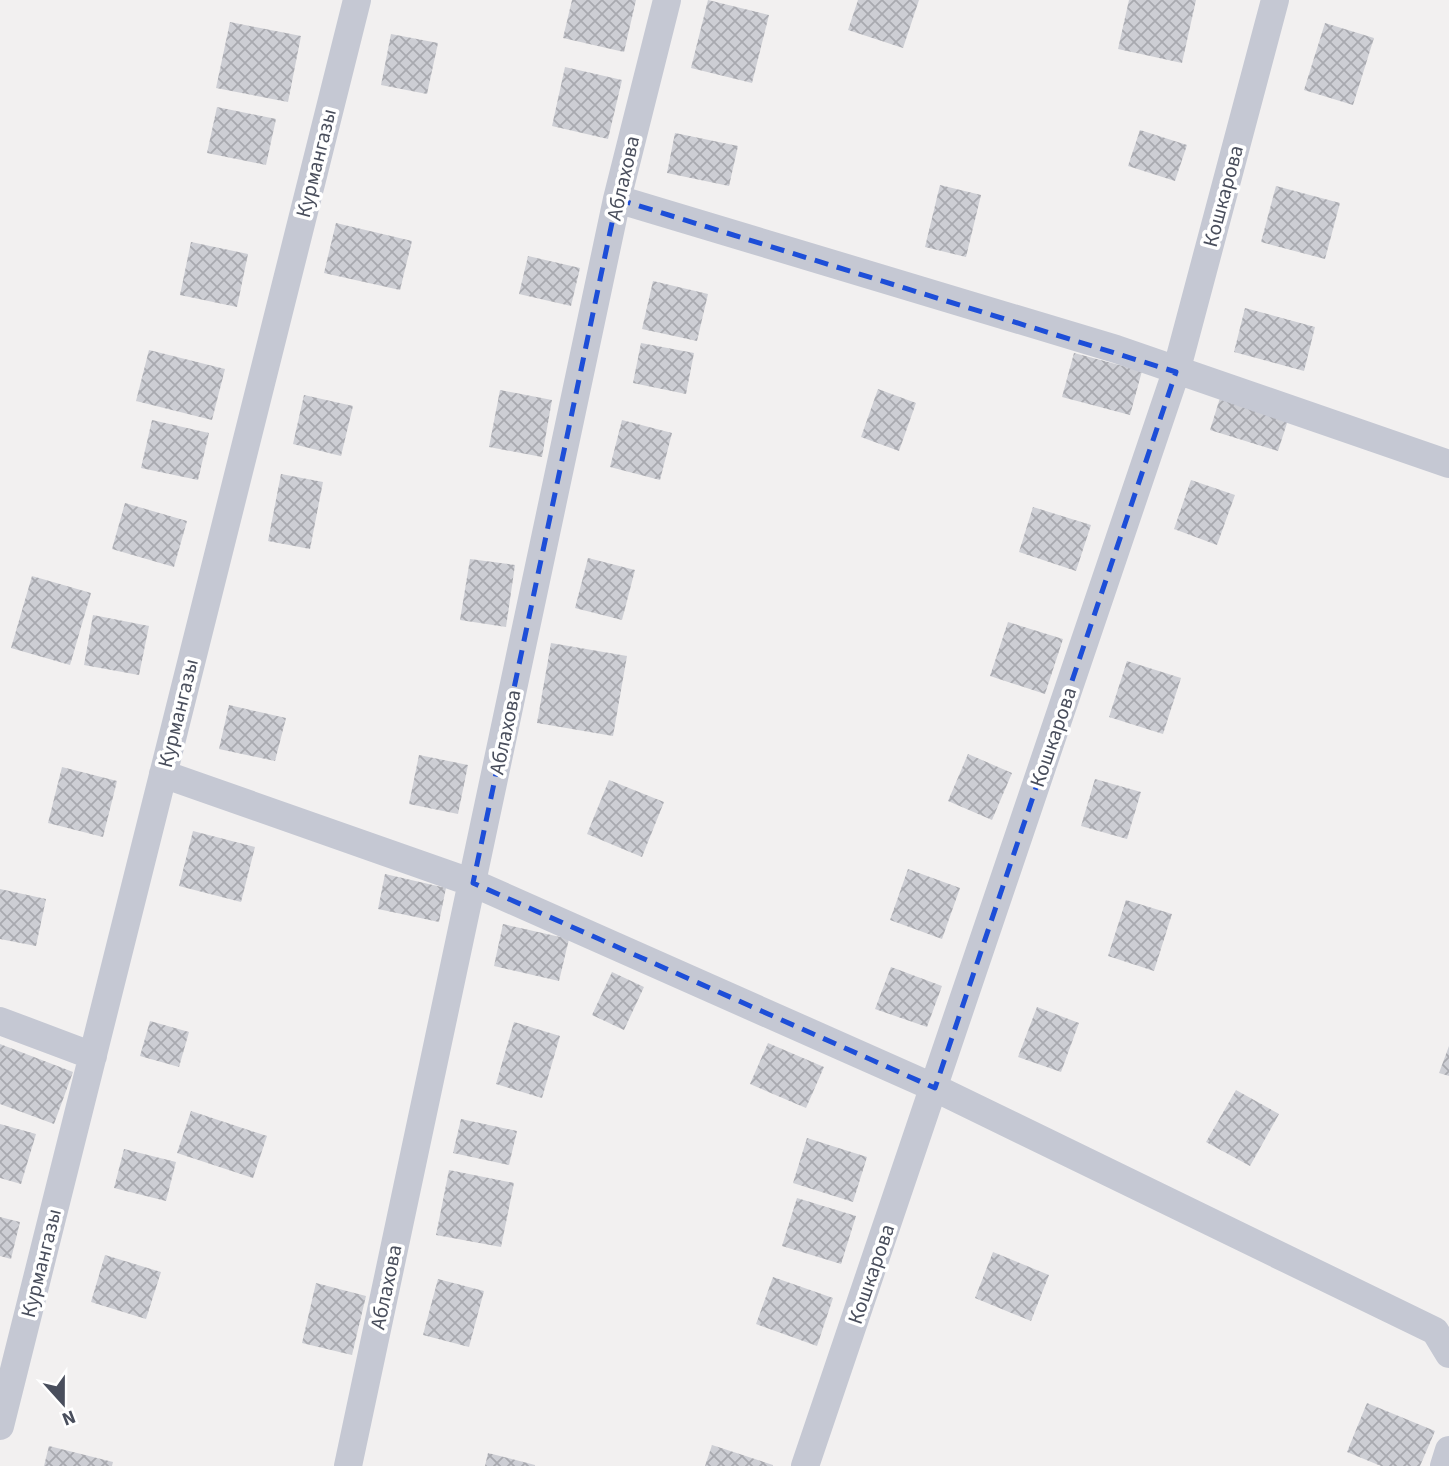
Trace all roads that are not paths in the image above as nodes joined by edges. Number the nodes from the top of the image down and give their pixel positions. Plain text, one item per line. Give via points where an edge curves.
1 (357, 0) edge
2 (667, 0) edge
3 (1275, 0) edge
4 (617, 199) junction
5 (1175, 372) junction
6 (1449, 464) edge
7 (163, 775) junction
8 (473, 883) junction
9 (0, 1021) edge
10 (93, 1056) junction
11 (935, 1088) junction
12 (1449, 1354) edge
13 (0, 1426) edge
14 (1449, 1450) edge
15 (348, 1466) edge
16 (805, 1466) edge
17 (1444, 1466) edge

1 - 7 street, Курмангазы
2 - 4 street, Аблахова
3 - 5 street, Кошкарова
4 - 5 street via 1116,349
4 - 8 street, Аблахова
5 - 6 street
5 - 11 street, Кошкарова
7 - 8 street
7 - 10 street, Курмангазы
8 - 11 street
8 - 15 street, Аблахова
9 - 10 street
10 - 13 street, Курмангазы
11 - 12 street via 1435,1331
11 - 16 street, Кошкарова
14 - 17 street

